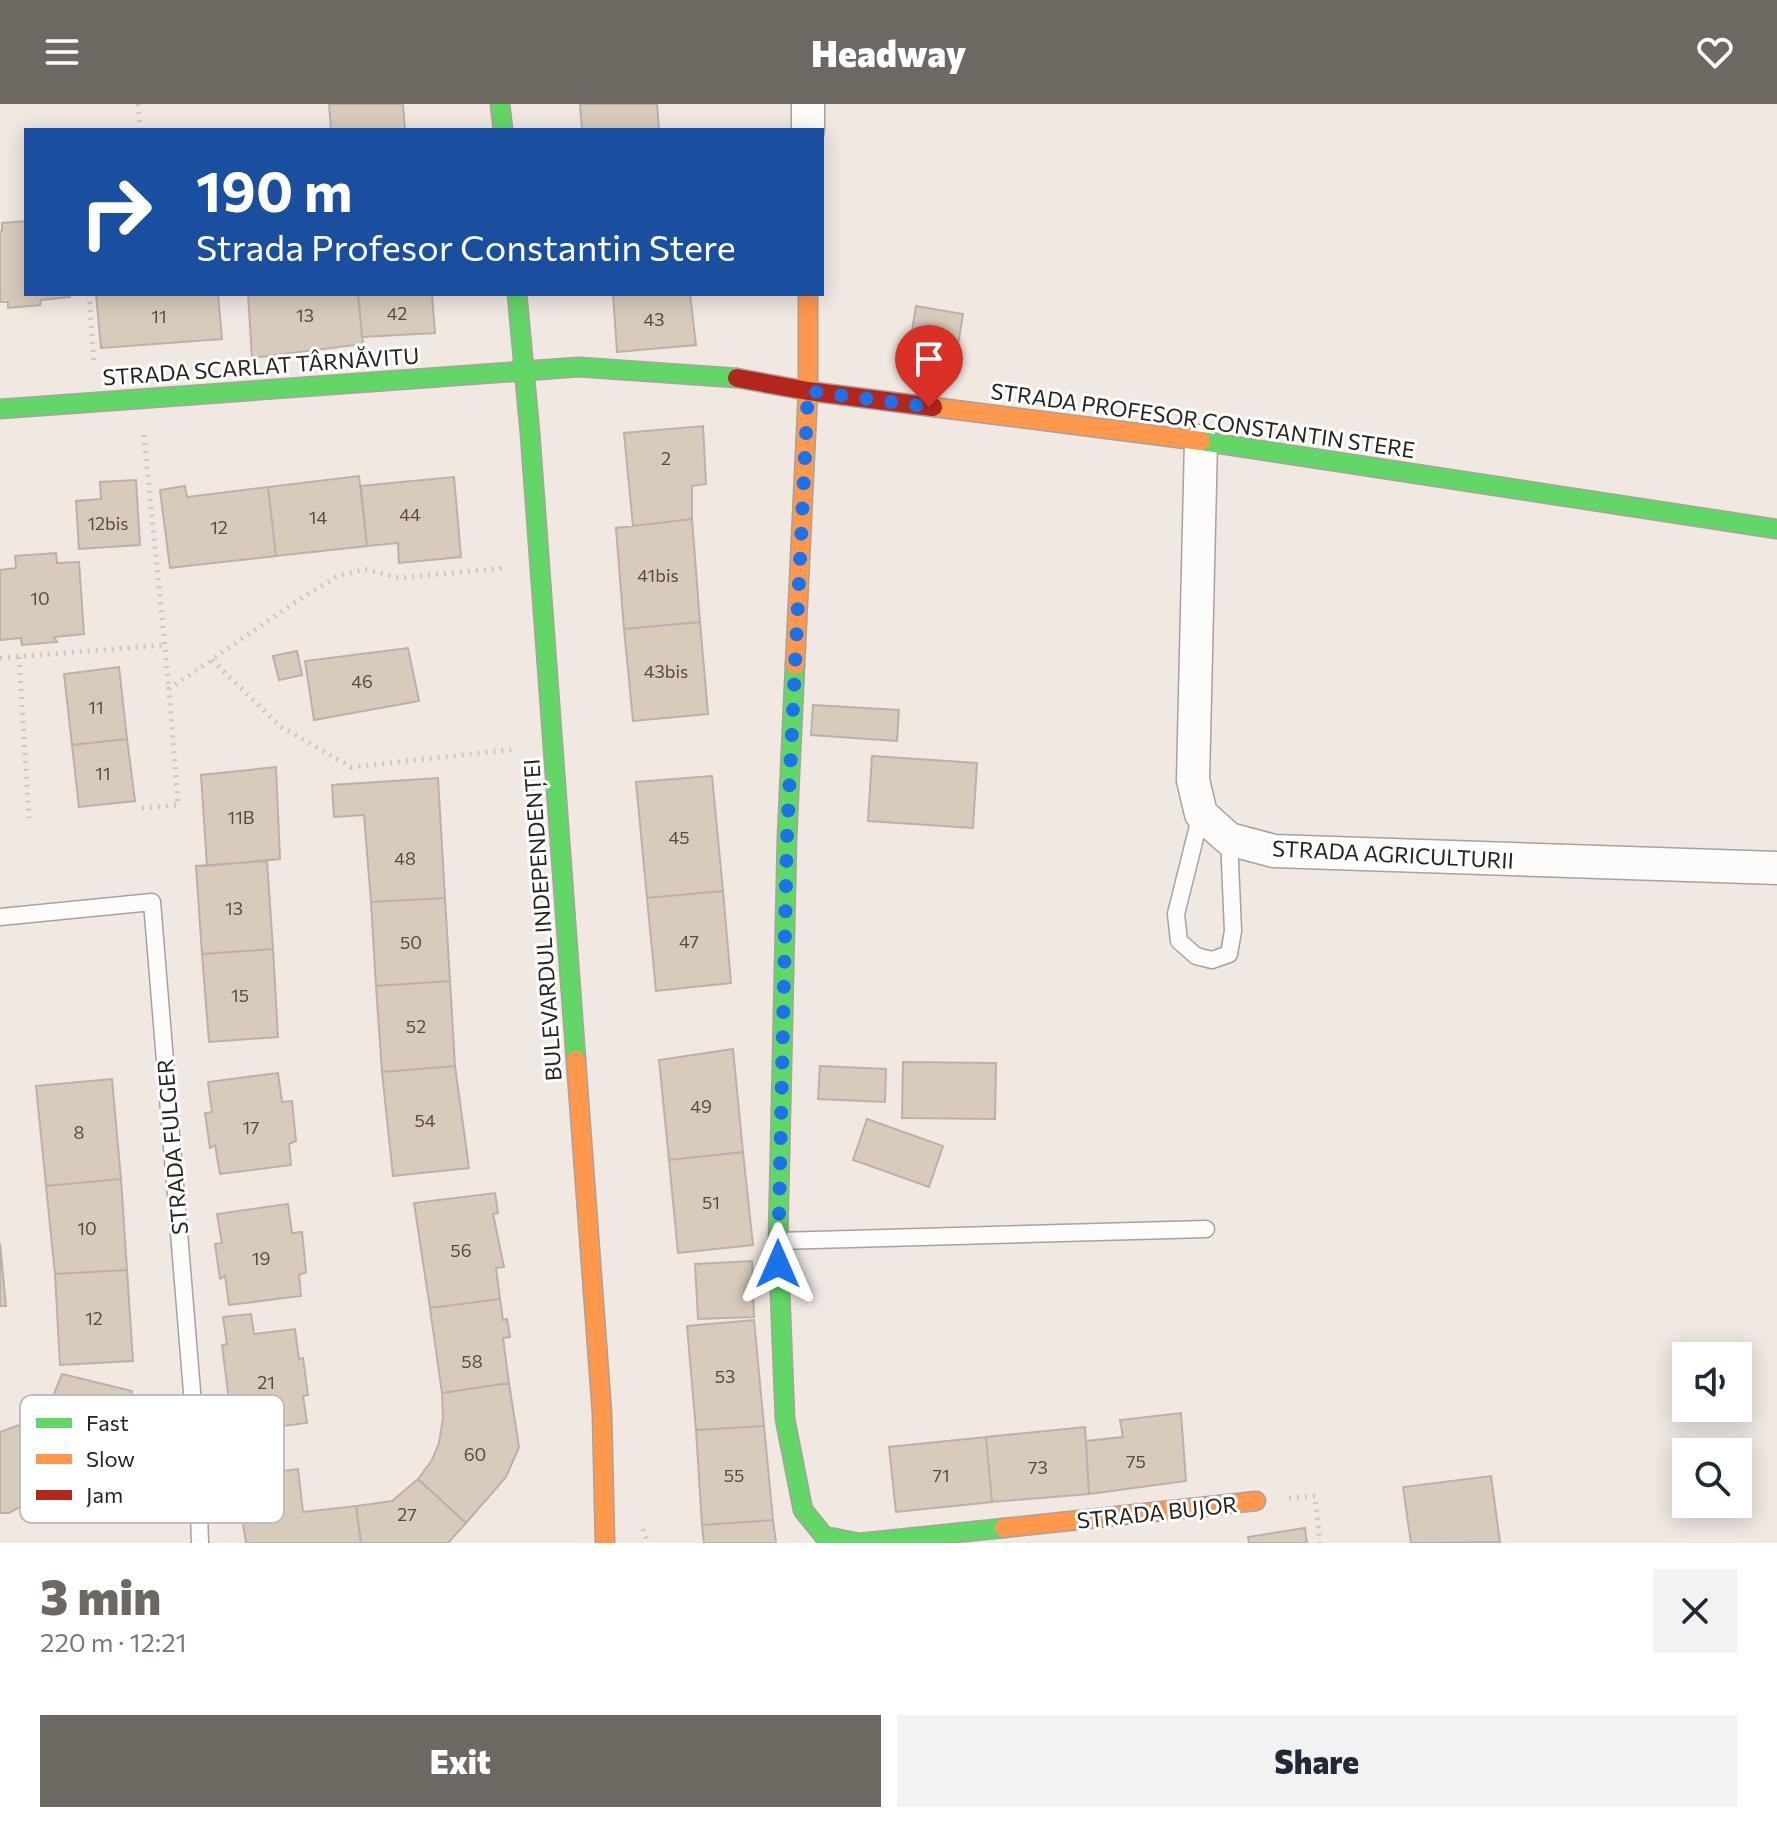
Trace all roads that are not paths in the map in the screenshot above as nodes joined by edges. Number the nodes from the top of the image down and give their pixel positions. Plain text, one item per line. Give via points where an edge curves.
1 (500, 104) edge
2 (808, 104) edge
3 (503, 128) edge
4 (808, 128) edge
5 (517, 296) edge
6 (808, 296) edge
7 (525, 370) junction
8 (808, 391) junction
9 (0, 409) edge
10 (1201, 441) junction
11 (1777, 529) edge
12 (1201, 814) junction
13 (1229, 839) junction
14 (1777, 868) edge
15 (0, 917) edge
16 (1206, 1229) dead end
17 (778, 1241) junction
18 (193, 1395) edge
19 (1256, 1501) road end
20 (199, 1523) edge
21 (982, 1536) edge
22 (200, 1543) edge
23 (605, 1543) edge

1 - 3 street
2 - 4 street
5 - 7 street, BULEVARDUL INDEPENDENȚEI
6 - 8 street, STRADA BUJOR
7 - 8 street, STRADA PROFESOR CONSTANTIN STERE via 642,370 733,377
7 - 9 street, STRADA SCARLAT TÂRNĂVITU
7 - 23 street, BULEVARDUL INDEPENDENȚEI via 602,1413
8 - 10 street, STRADA PROFESOR CONSTANTIN STERE
8 - 17 street, STRADA BUJOR via 787,837
10 - 11 street, STRADA PROFESOR CONSTANTIN STERE
10 - 12 street via 1193,780
12 - 13 street, STRADA AGRICULTURII
12 - 13 lane via 1176,914 1179,941 1196,956 1212,960 1229,954 1233,931
13 - 14 street, STRADA AGRICULTURII via 1274,851
15 - 18 lane, STRADA FULGER via 152,902
16 - 17 lane
17 - 21 street, STRADA BUJOR via 785,1419 803,1510 824,1536 859,1543
19 - 21 street, STRADA BUJOR
20 - 22 lane, STRADA FULGER

